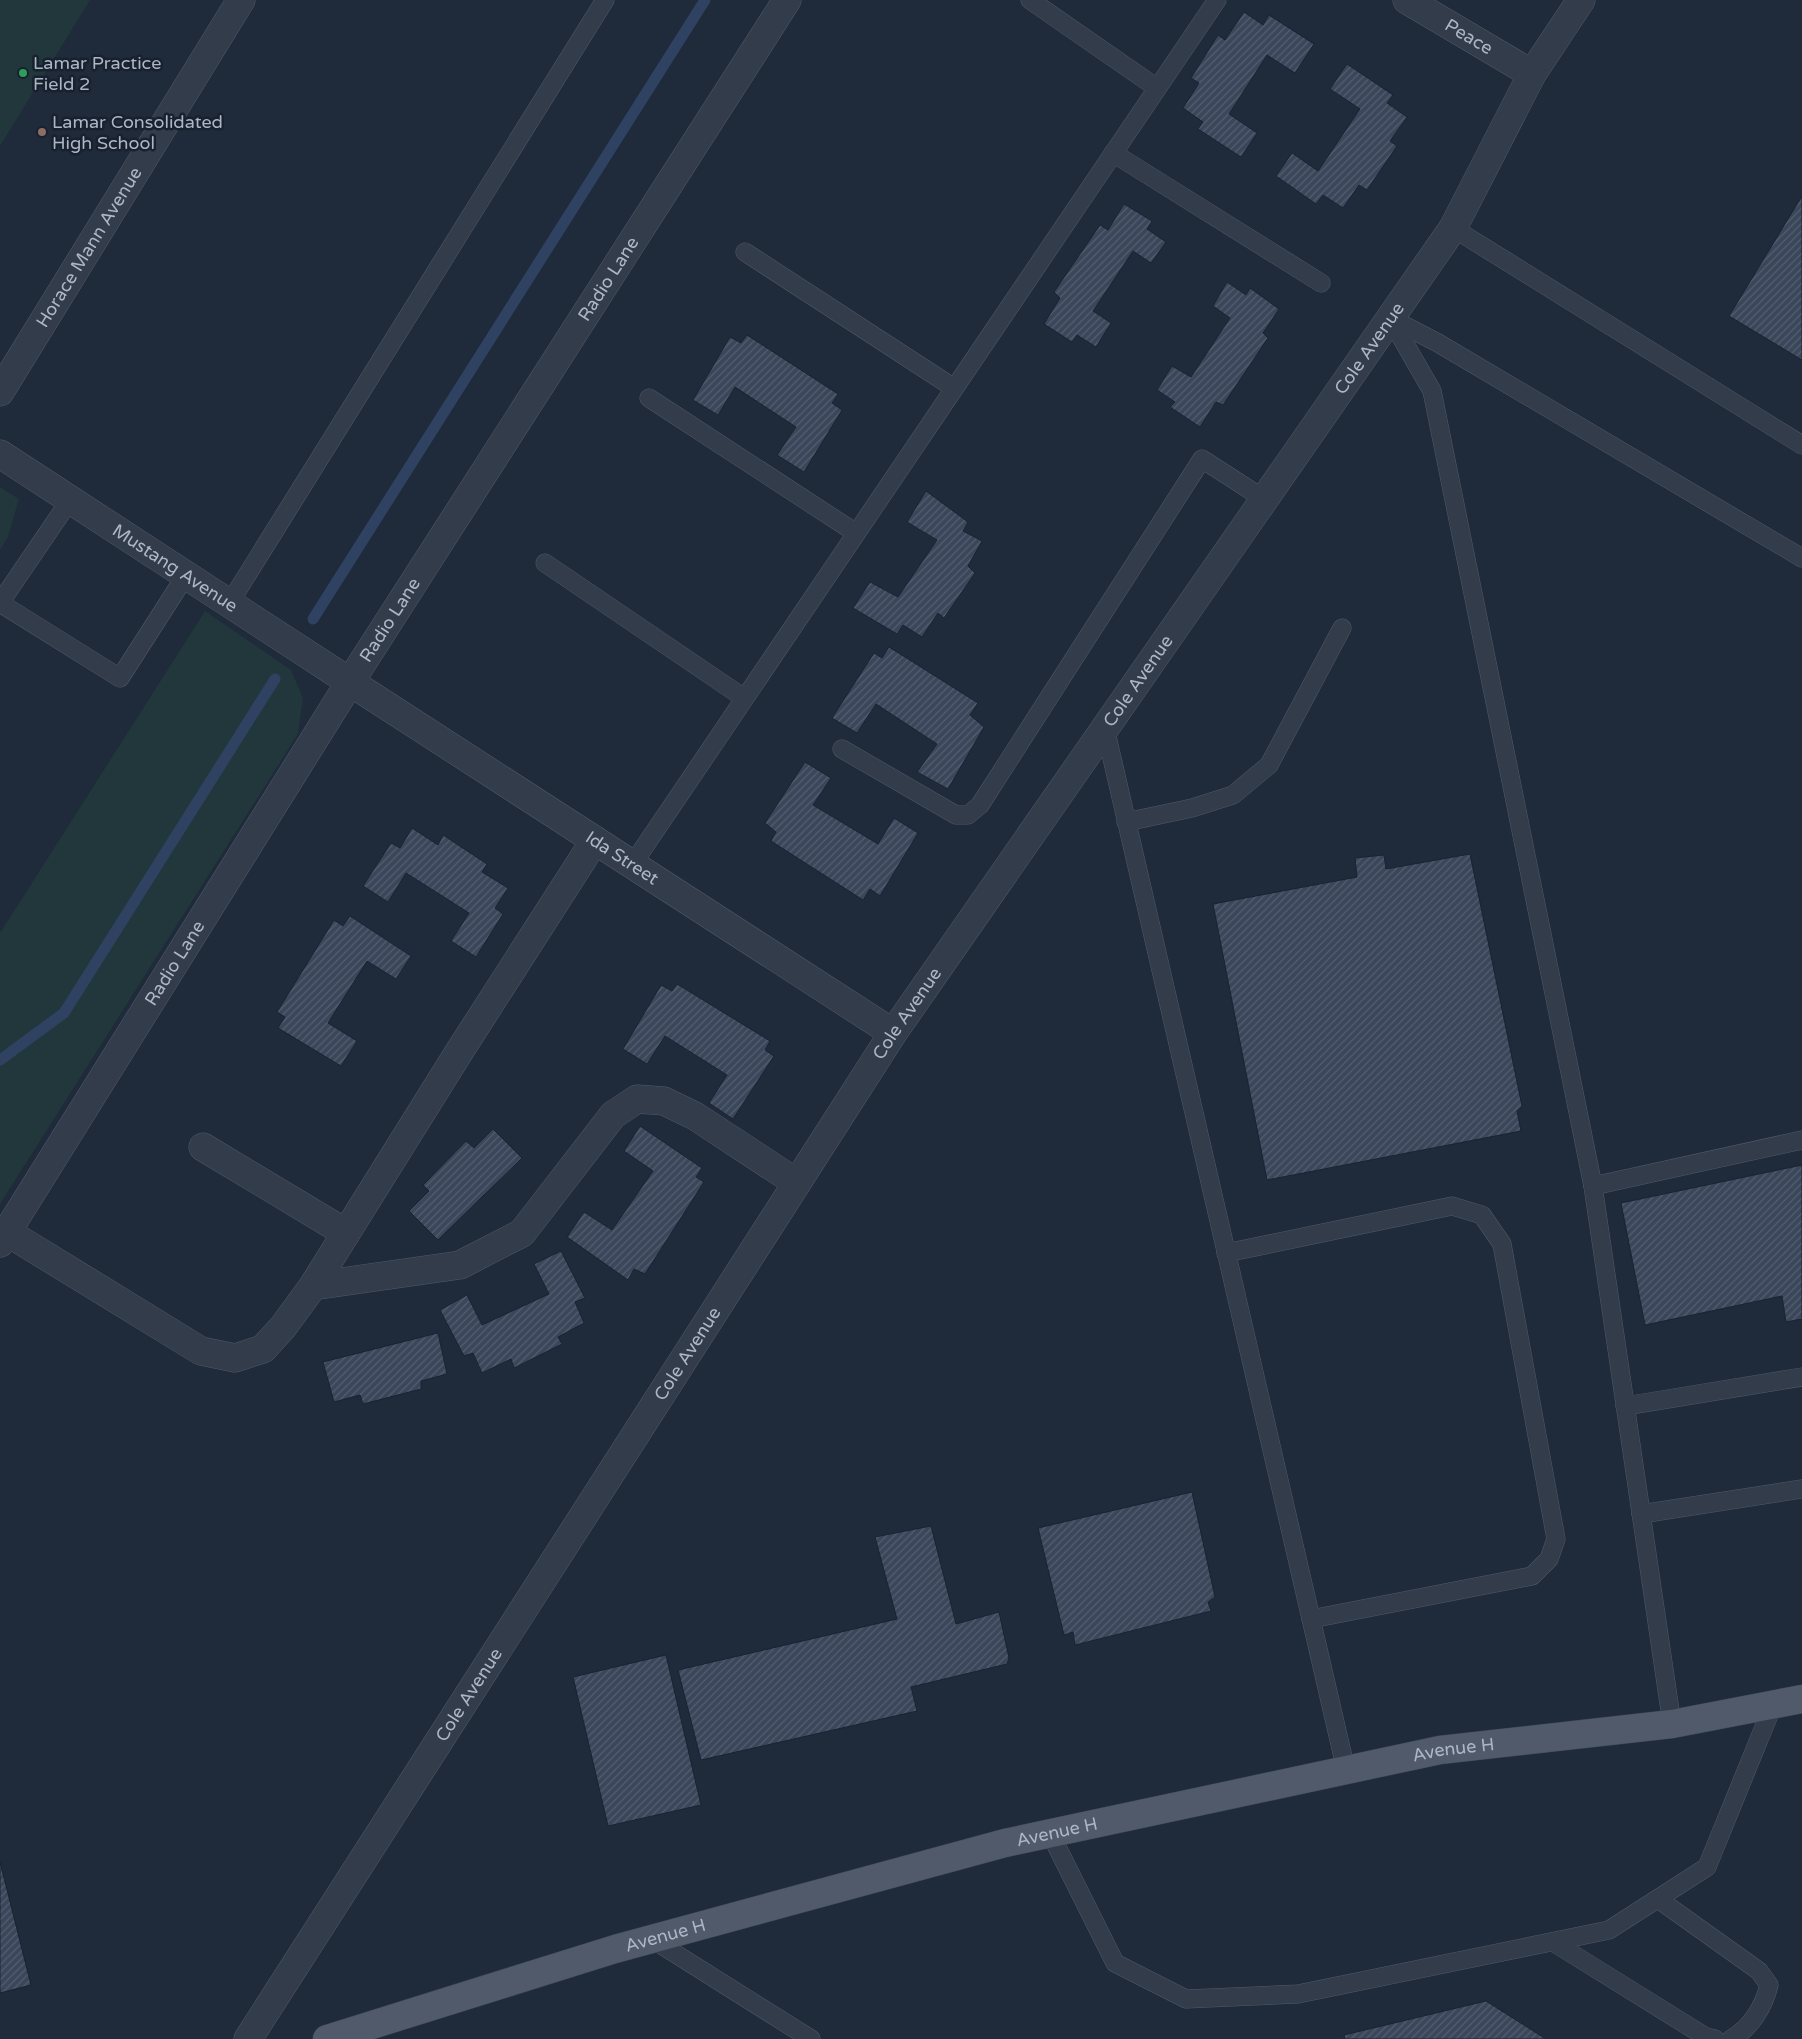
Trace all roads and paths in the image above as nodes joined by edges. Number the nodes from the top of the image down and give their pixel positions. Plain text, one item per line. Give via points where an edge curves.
1 (241, 0) edge
2 (605, 0) edge
3 (787, 0) edge
4 (1030, 0) edge
5 (1217, 0) edge
6 (1407, 0) edge
7 (1581, 0) edge
8 (1532, 74) junction
9 (1157, 88) junction
10 (1113, 153) junction
11 (1452, 228) junction
12 (745, 252) dead end
13 (1321, 282) dead end
14 (1390, 318) junction
15 (954, 388) junction
16 (0, 392) edge
17 (649, 398) dead end
18 (1802, 445) edge
19 (0, 454) edge
20 (1264, 498) junction
21 (70, 500) junction
22 (856, 533) junction
23 (1802, 558) edge
24 (545, 563) dead end
25 (186, 576) junction
26 (0, 603) edge
27 (229, 604) junction
28 (1342, 628) dead end
29 (350, 682) junction
30 (744, 698) junction
31 (1104, 728) junction
32 (842, 749) dead end
33 (1126, 822) junction
34 (595, 840) junction
35 (632, 865) junction
36 (893, 1033) junction
37 (1802, 1140) edge
38 (204, 1147) dead end
39 (797, 1183) junction
40 (1592, 1186) junction
41 (346, 1233) junction
42 (3, 1238) edge
43 (1226, 1253) junction
44 (313, 1286) junction
45 (1802, 1377) edge
46 (1625, 1406) junction
47 (1802, 1489) edge
48 (1641, 1514) junction
49 (1311, 1619) junction
50 (1802, 1700) edge
51 (1773, 1705) junction
52 (1672, 1724) junction
53 (1346, 1770) junction
54 (1050, 1833) junction
55 (1658, 1898) junction
56 (652, 1939) junction
57 (1553, 1942) junction
58 (248, 2039) edge
59 (327, 2039) edge
60 (811, 2039) edge
61 (1716, 2039) edge
62 (1731, 2039) edge

1 - 16 street, Horace Mann Avenue
2 - 27 lane
3 - 29 street, Radio Lane
4 - 9 lane
5 - 9 lane
6 - 8 street, Peace
7 - 8 street, Cole Avenue
8 - 11 street, Cole Avenue
9 - 10 lane
10 - 13 lane
10 - 15 lane
11 - 14 street, Cole Avenue
11 - 18 lane
12 - 15 lane
14 - 20 street, Cole Avenue
14 - 23 lane via 1438,343
14 - 40 lane via 1432,391
15 - 22 lane
17 - 22 lane
19 - 21 street, Mustang Avenue
20 - 31 street, Cole Avenue
20 - 32 lane via 1202,459 980,805 968,815 956,815
21 - 25 street, Mustang Avenue
21 - 26 lane
22 - 30 lane
24 - 30 lane
25 - 26 lane via 120,678
25 - 27 street, Mustang Avenue
27 - 29 street, Mustang Avenue
28 - 33 lane via 1269,765 1234,795
29 - 34 street, Ida Street
29 - 42 street, Radio Lane
30 - 35 lane
31 - 33 lane
31 - 36 street, Cole Avenue
33 - 43 lane
34 - 35 street, Ida Street
34 - 41 street
35 - 36 street, Ida Street
36 - 39 street, Cole Avenue
37 - 40 lane
38 - 41 street
39 - 44 street via 694,1116 664,1101 637,1099 613,1115 522,1234 460,1265
39 - 58 street, Cole Avenue
40 - 46 lane
41 - 44 street
42 - 44 street via 202,1350 235,1358 263,1349
43 - 49 lane
43 - 49 lane via 1452,1206 1482,1215 1502,1244 1556,1539 1549,1559 1532,1576
45 - 46 lane
46 - 48 lane
47 - 48 lane
48 - 52 lane
49 - 53 lane
50 - 51 main road, Avenue H
51 - 52 main road, Avenue H
51 - 55 lane via 1707,1867
52 - 53 main road, Avenue H via 1440,1750
53 - 54 main road, Avenue H
54 - 56 main road, Avenue H
54 - 57 lane via 1115,1963 1186,1999 1298,1994
55 - 57 lane via 1609,1930
55 - 62 lane via 1759,1971 1769,1984 1766,2001 1742,2033
56 - 59 main road, Avenue H
56 - 60 lane
57 - 61 lane via 1706,2037

